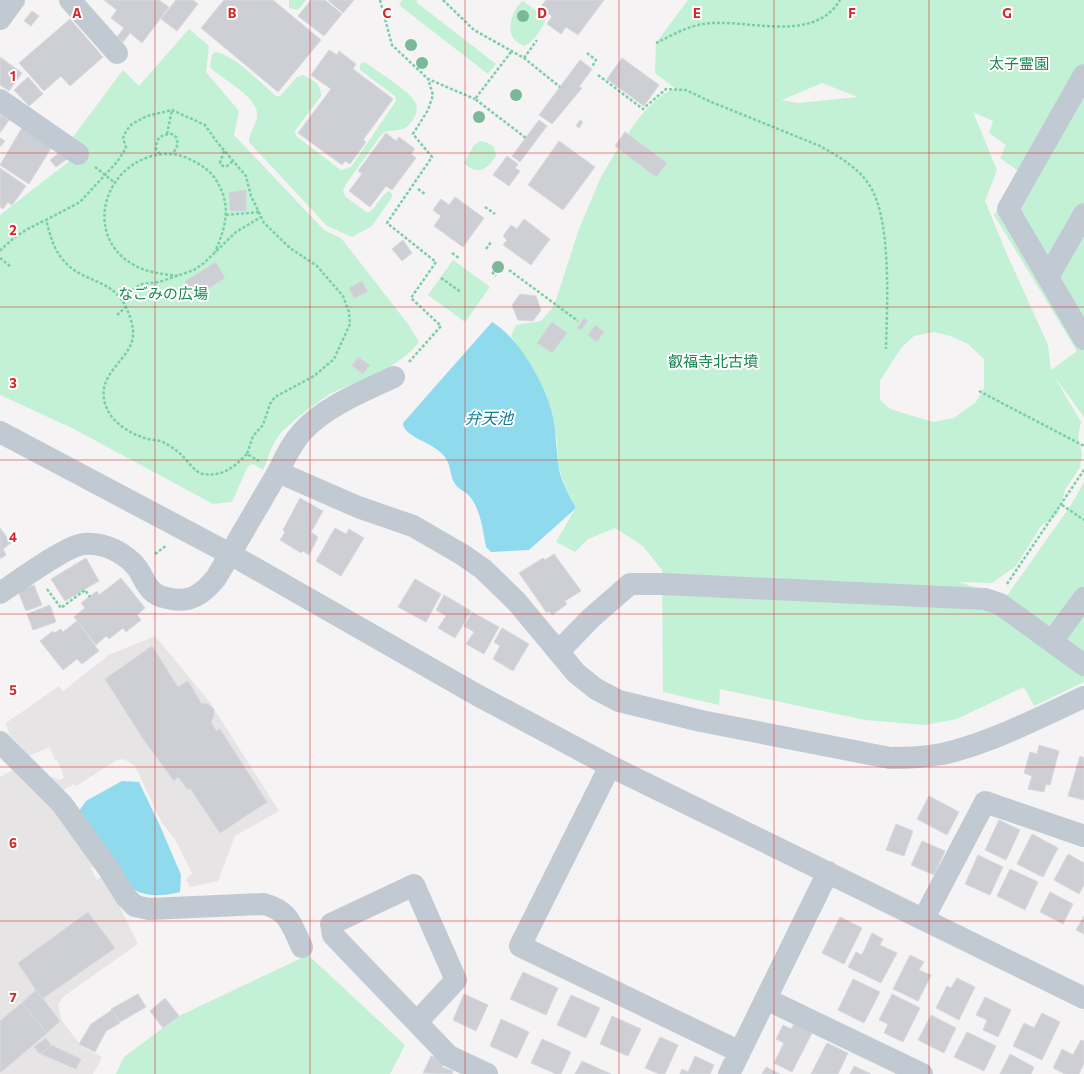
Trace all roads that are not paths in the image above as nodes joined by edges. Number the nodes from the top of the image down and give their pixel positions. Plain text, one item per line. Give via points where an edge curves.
1 (14, 0) edge
2 (70, 0) edge
3 (0, 18) edge
4 (117, 54) dead end
5 (1084, 74) edge
6 (0, 100) edge
7 (78, 154) dead end
8 (1084, 214) edge
9 (1048, 277) junction
10 (1084, 339) edge
11 (394, 377) road end
12 (0, 432) edge
13 (278, 472) junction
14 (230, 554) junction
15 (0, 593) edge
16 (1084, 598) edge
17 (1052, 641) junction
18 (558, 651) junction
19 (1084, 665) edge
20 (1084, 697) edge
21 (0, 742) edge
22 (610, 766) junction
23 (1084, 836) edge
24 (828, 872) junction
25 (924, 918) junction
26 (302, 947) dead end
27 (1084, 998) edge
28 (766, 999) junction
29 (417, 1022) junction
30 (740, 1052) junction
31 (476, 1071) edge
32 (729, 1074) edge
33 (922, 1074) edge

1 - 3 street
2 - 4 street
5 - 9 street via 1008,209
6 - 7 street
8 - 9 street
9 - 10 street
11 - 13 street via 331,409 303,431 292,444
12 - 14 street
13 - 14 street
13 - 18 street via 358,507 413,526 439,539 483,569 516,600
14 - 15 street via 206,590 192,599 176,601 159,596 151,590 129,559 102,545 84,544 74,546
14 - 22 street via 477,695
16 - 17 street
17 - 18 street via 995,602 985,599 630,584
17 - 19 street
18 - 20 street via 576,673 596,689 619,701 701,721 890,758 941,754 970,746
21 - 26 street via 62,804 101,871 135,906 149,909 264,904 277,907 288,917
22 - 24 street
22 - 30 street via 520,946
23 - 25 street via 985,802
24 - 25 street
24 - 28 street
25 - 27 street
28 - 30 street
28 - 33 street
29 - 29 street via 333,935 331,924 414,885 456,980
29 - 31 street via 449,1056
30 - 32 street

